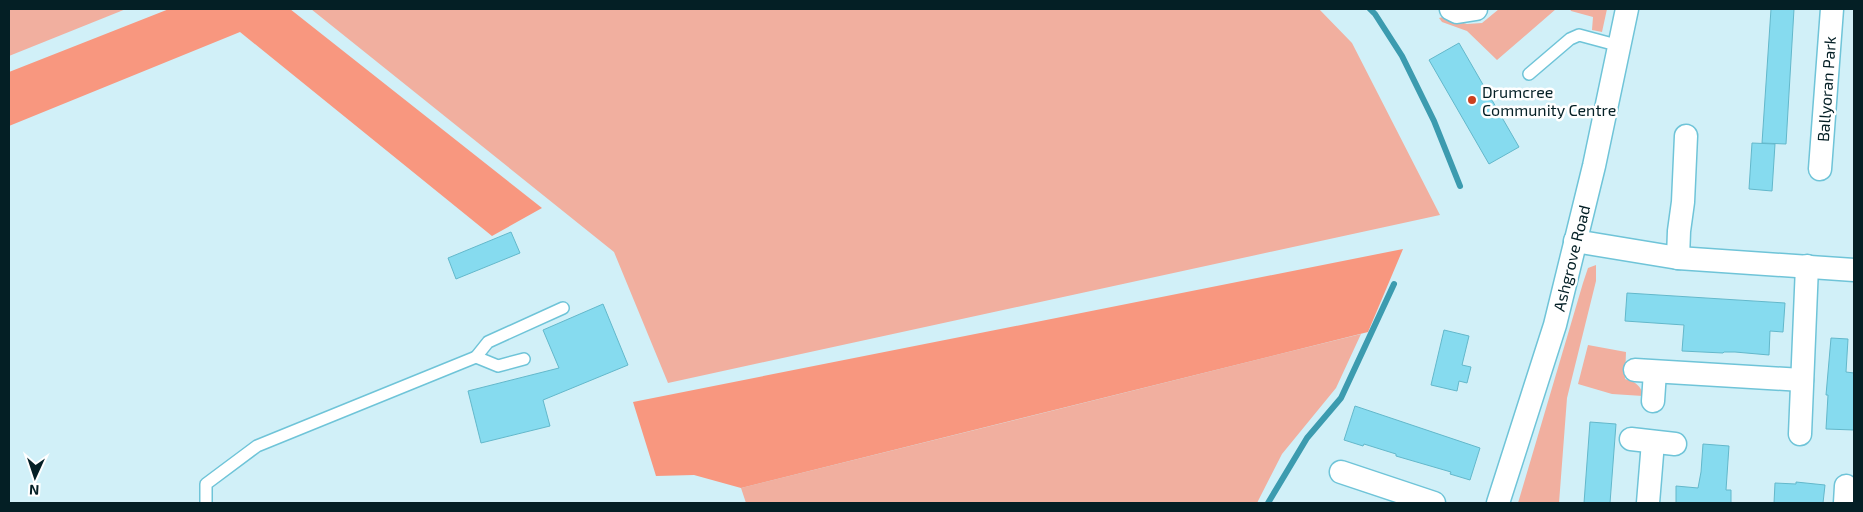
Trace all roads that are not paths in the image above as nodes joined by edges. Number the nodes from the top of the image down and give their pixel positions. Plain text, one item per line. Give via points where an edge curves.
1 (1451, 9) edge
2 (1476, 9) edge
3 (1627, 9) edge
4 (1832, 9) edge
5 (1620, 46) junction
6 (1529, 74) dead end
7 (1686, 136) dead end
8 (1820, 169) dead end
9 (1574, 241) junction
10 (1678, 258) junction
11 (1807, 266) junction
12 (1854, 270) edge
13 (563, 308) dead end
14 (476, 357) junction
15 (524, 359) dead end
16 (1802, 380) junction
17 (1653, 401) dead end
18 (1800, 434) dead end
19 (1675, 444) dead end
20 (1341, 472) dead end
21 (1382, 495) edge
22 (206, 503) edge
23 (1434, 503) edge
24 (1498, 503) edge
25 (1648, 503) edge

1 - 2 street via 1457,12
3 - 5 street, Ashgrove Road
4 - 8 street, Ballyoran Park
5 - 6 lane via 1579,35
5 - 9 street, Ashgrove Road
7 - 10 street
9 - 10 street
9 - 24 street, Ashgrove Road via 1555,325
10 - 11 street
11 - 12 street
11 - 16 street
13 - 14 lane via 488,342
14 - 15 lane via 498,366
14 - 22 lane via 257,446 206,484
16 - 17 street via 1645,371
16 - 18 street
19 - 25 street via 1642,441
20 - 21 street
21 - 23 street

